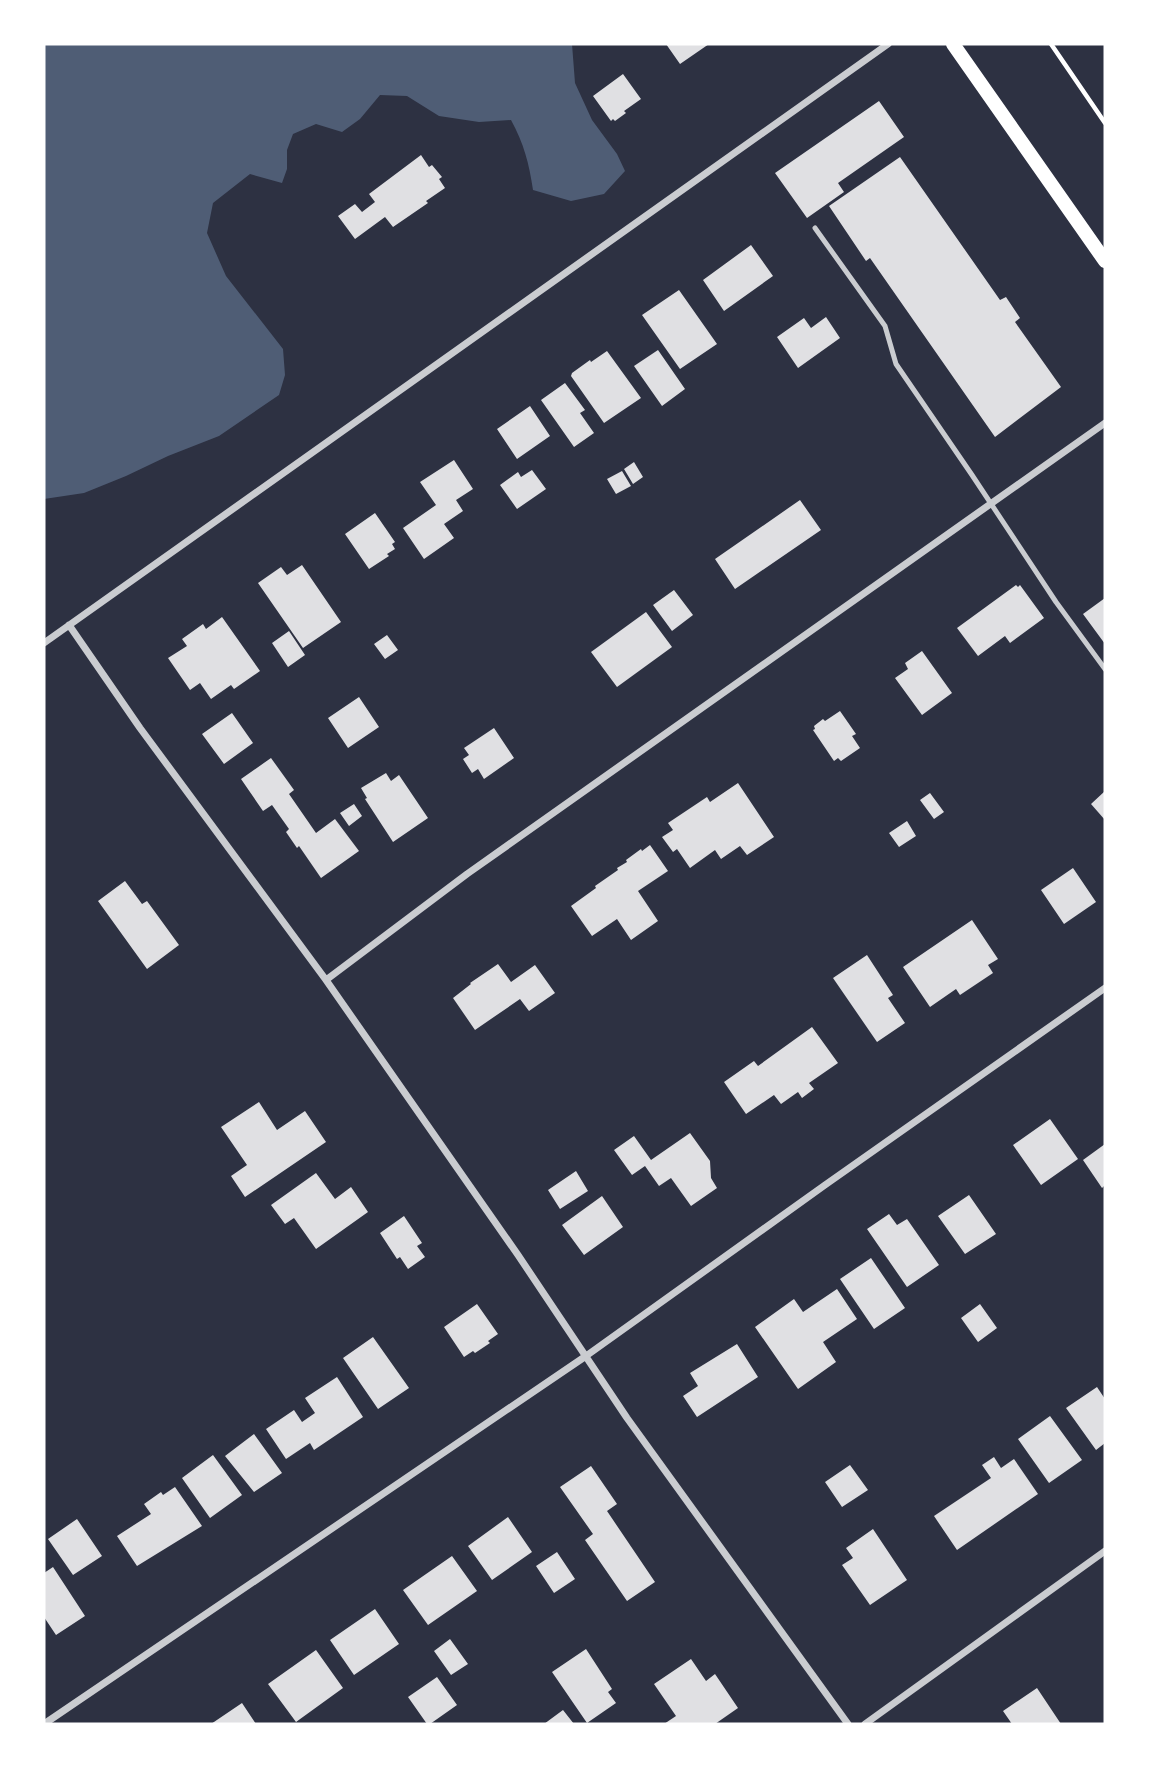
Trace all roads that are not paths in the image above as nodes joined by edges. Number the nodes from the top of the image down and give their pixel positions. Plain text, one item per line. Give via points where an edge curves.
1 (888, 44) edge
2 (953, 44) edge
3 (815, 228) dead end
4 (1105, 261) edge
5 (1105, 423) edge
6 (991, 503) junction
7 (69, 625) junction
8 (44, 643) edge
9 (1105, 669) edge
10 (327, 980) junction
11 (1105, 988) edge
12 (586, 1356) junction
13 (1105, 1551) edge
14 (44, 1724) edge
15 (848, 1724) edge
16 (865, 1724) edge

1 - 7 street
2 - 4 main road
3 - 6 lane via 885,327 896,364
5 - 6 street
6 - 9 lane
6 - 10 street via 467,874
7 - 8 street
7 - 10 street
10 - 12 street
11 - 12 street
12 - 14 street
12 - 15 street
13 - 16 street

